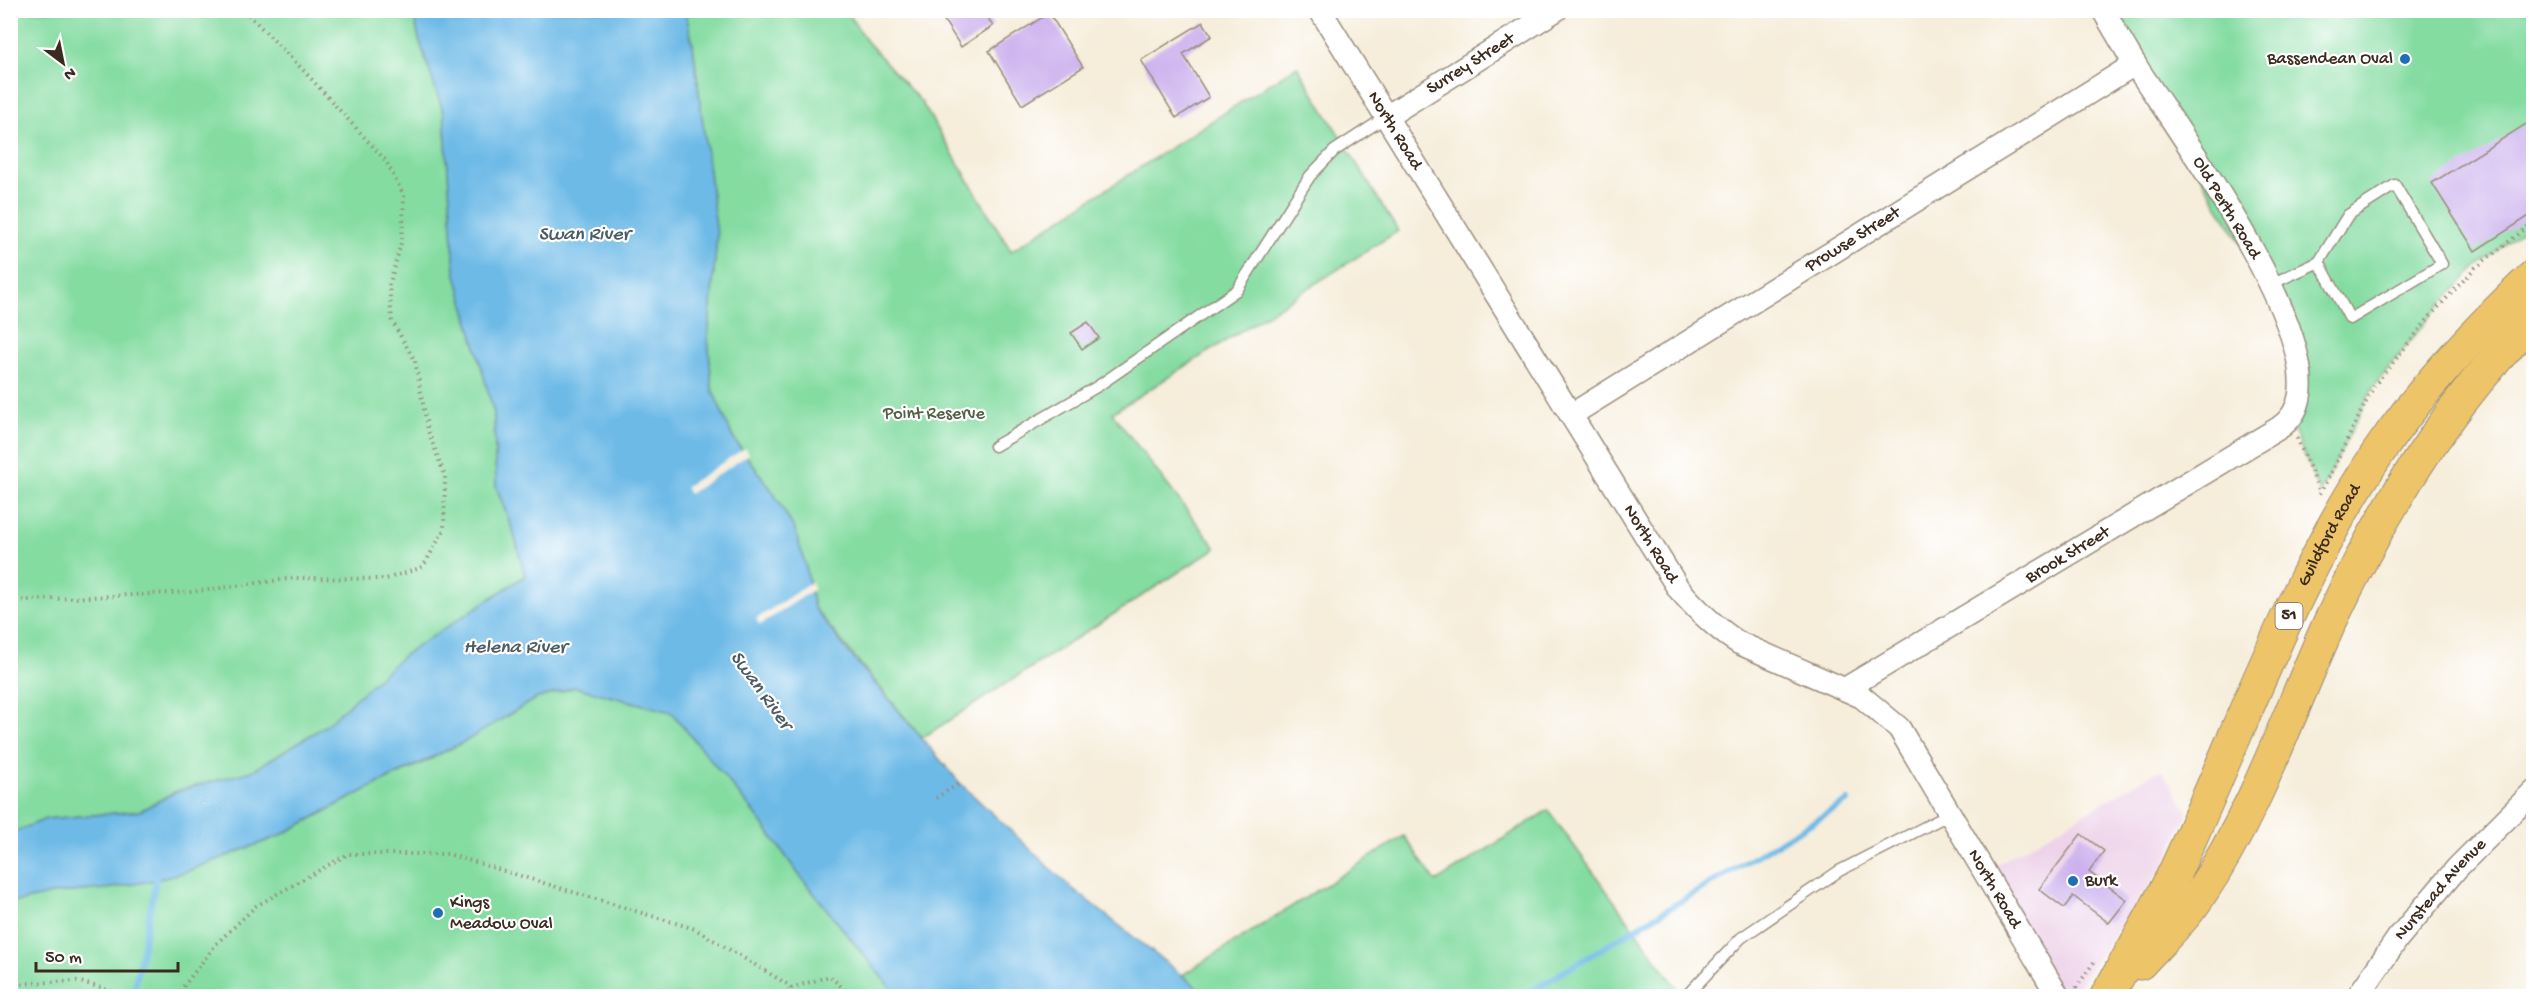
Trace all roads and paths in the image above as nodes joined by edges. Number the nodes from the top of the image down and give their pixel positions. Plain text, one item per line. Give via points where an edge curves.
1 (239, 10) edge
2 (1320, 10) edge
3 (1556, 10) edge
4 (2103, 10) edge
5 (2135, 64) junction
6 (1386, 117) junction
7 (2319, 262) junction
8 (2534, 276) edge
9 (2271, 284) junction
10 (2534, 319) edge
11 (1571, 415) junction
12 (2290, 421) junction
13 (995, 446) dead end
14 (2320, 493) dead end
15 (10, 602) edge
16 (1845, 689) junction
17 (960, 783) dead end
18 (2534, 790) edge
19 (936, 798) dead end
20 (1950, 814) junction
21 (10, 984) edge
22 (791, 988) dead end
23 (129, 996) edge
24 (176, 996) edge
25 (793, 996) edge
26 (851, 996) edge
27 (1686, 996) edge
28 (2058, 996) edge
29 (2109, 996) edge
30 (2358, 996) edge

1 - 15 path via 246,12 304,71 386,161 404,196 402,240 389,286 392,321 415,361 428,431 445,476 444,530 423,567 386,579 294,578 191,592
2 - 6 street, North Road
3 - 6 street, Surrey Street
4 - 5 street, Old Perth Road
5 - 9 street, Old Perth Road
5 - 11 street, Prowse Street
6 - 11 street, North Road
6 - 13 lane via 1321,162 1237,290 1098,386
7 - 7 lane via 2348,215 2394,185 2442,264 2350,319
7 - 9 lane
8 - 29 highway, Guildford Road / 51 via 2434,380 2372,462 2308,574 2179,864
9 - 12 street, Old Perth Road via 2297,363 2300,393
10 - 29 highway, Guildford Road / 51 via 2447,416 2388,512 2330,622 2229,848 2199,897
11 - 16 street, North Road via 1678,588 1702,614 1739,643
12 - 14 path
12 - 16 street, Brook Street
16 - 20 street, North Road via 1876,707 1899,728
17 - 19 path
18 - 30 street, Nurstead Avenue via 2442,886 2398,938
20 - 27 lane via 1839,872 1741,938
20 - 28 street, North Road
21 - 23 path via 77,981
22 - 26 path via 830,976
24 - 25 path via 218,943 256,906 348,854 448,854 695,929 787,984

